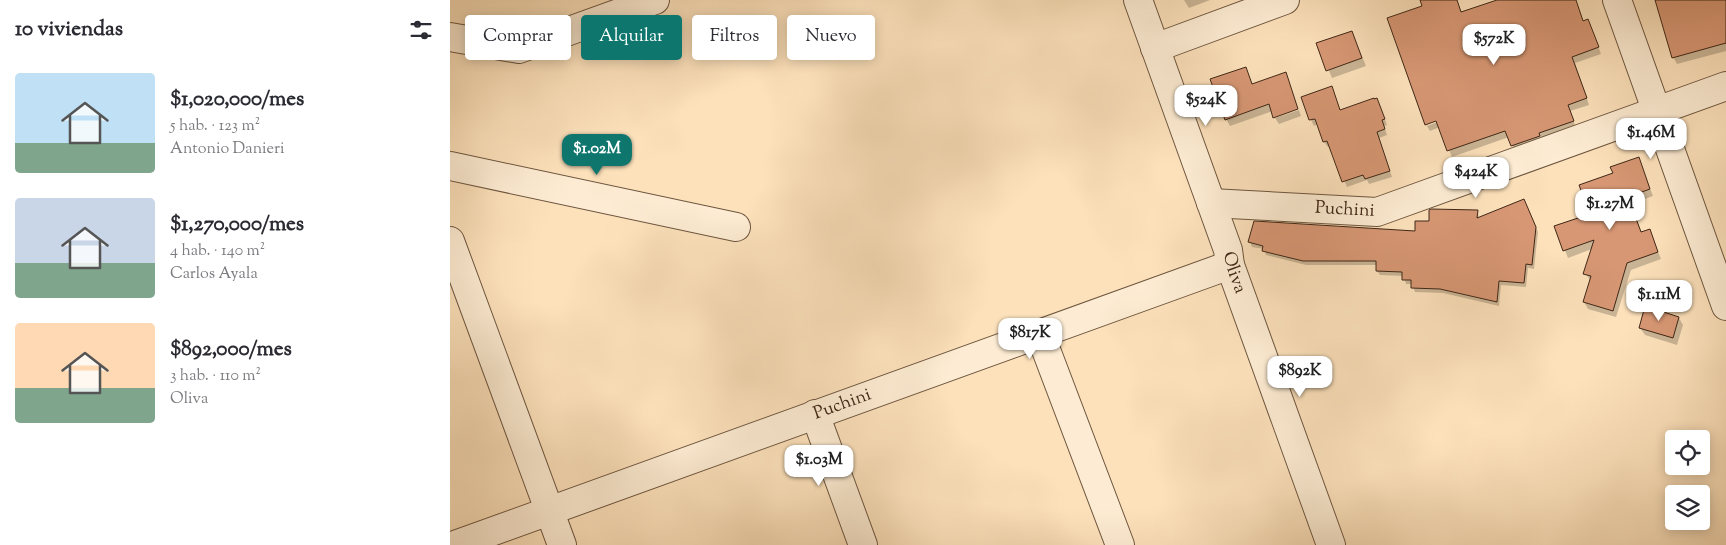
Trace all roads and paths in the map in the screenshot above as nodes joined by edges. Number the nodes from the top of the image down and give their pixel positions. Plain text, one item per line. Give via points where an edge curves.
1 (655, 0) edge
2 (1138, 0) edge
3 (1285, 0) edge
4 (1617, 0) edge
5 (450, 37) edge
6 (1155, 48) junction
7 (1726, 86) edge
8 (1656, 111) junction
9 (450, 166) edge
10 (1211, 202) junction
11 (736, 227) dead end
12 (450, 241) edge
13 (1230, 265) junction
14 (1726, 306) edge
15 (1040, 334) junction
16 (815, 414) junction
17 (550, 511) junction
18 (455, 545) edge
19 (562, 545) edge
20 (863, 545) edge
21 (1120, 545) edge
22 (1331, 545) edge

1 - 5 street via 519,49
2 - 6 street, Oliva
3 - 6 street
4 - 8 street
6 - 10 street, Oliva
7 - 8 street, Puchini
8 - 10 street, Puchini via 1377,212
8 - 14 street
9 - 11 street
10 - 13 street, Oliva
12 - 17 street
13 - 15 street, Puchini
13 - 22 street, Oliva
15 - 16 street, Puchini
15 - 21 street
16 - 17 street, Puchini
16 - 20 street
17 - 18 street, Puchini
17 - 19 street

